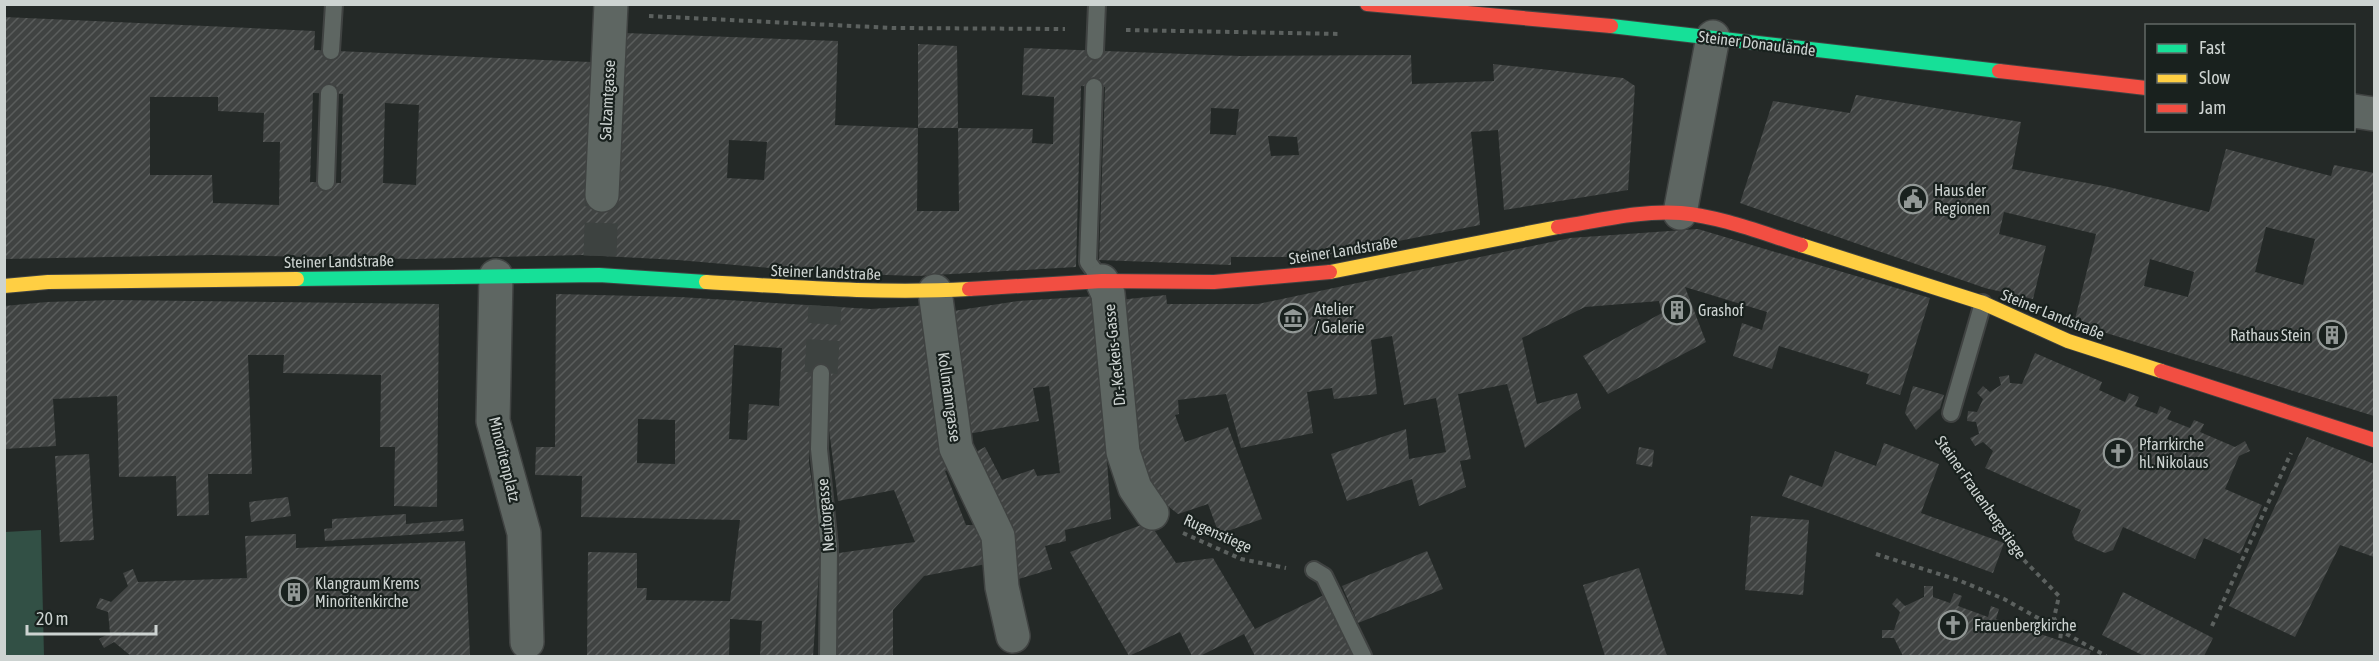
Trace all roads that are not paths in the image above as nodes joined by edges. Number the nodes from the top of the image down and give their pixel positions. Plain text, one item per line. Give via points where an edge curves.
1 (334, 4) edge
2 (611, 4) edge
3 (1097, 4) edge
4 (1367, 4) edge
5 (1713, 37) junction
6 (332, 51) dead end
7 (1095, 51) dead end
8 (1094, 87) dead end
9 (2145, 88) edge
10 (329, 93) dead end
11 (2355, 111) edge
12 (2374, 114) edge
13 (326, 182) dead end
14 (603, 195) tunnel mouth
15 (1680, 213) junction
16 (323, 257) dead end
17 (496, 276) junction
18 (323, 278) junction
19 (1102, 280) junction
20 (4, 285) edge
21 (935, 291) junction
22 (1983, 303) junction
23 (821, 373) tunnel mouth
24 (1952, 413) road end
25 (2374, 440) edge
26 (1152, 513) road end
27 (1314, 570) road end
28 (1013, 636) dead end
29 (526, 642) dead end
30 (828, 657) edge
31 (1363, 657) edge

1 - 6 lane
2 - 14 street, Salzamtgasse
3 - 7 lane
4 - 5 street, Steiner Donaulände
5 - 9 street, Steiner Donaulände
5 - 15 street
8 - 19 lane, Dr.-Keckeis-Gasse via 1088,262
10 - 13 lane
11 - 12 street
15 - 19 street, Steiner Landstraße via 1640,214 1551,228 1320,274 1214,282
15 - 22 street, Steiner Landstraße via 1719,219
16 - 18 lane
17 - 18 street, Steiner Landstraße
17 - 21 street, Steiner Landstraße via 600,266 825,298
17 - 29 street, Minoritenplatz via 493,421 524,533
18 - 20 street, Steiner Landstraße
19 - 21 street, Steiner Landstraße
19 - 26 street, Dr.-Keckeis-Gasse via 1108,294 1123,452 1135,488
21 - 28 street, Kollmanngasse via 957,448 998,536 1002,587
22 - 24 lane, Steiner Frauenbergstiege
22 - 25 street, Steiner Landstraße via 2068,341
23 - 30 lane, Neutorgasse via 819,450 830,546
27 - 31 lane via 1324,576

